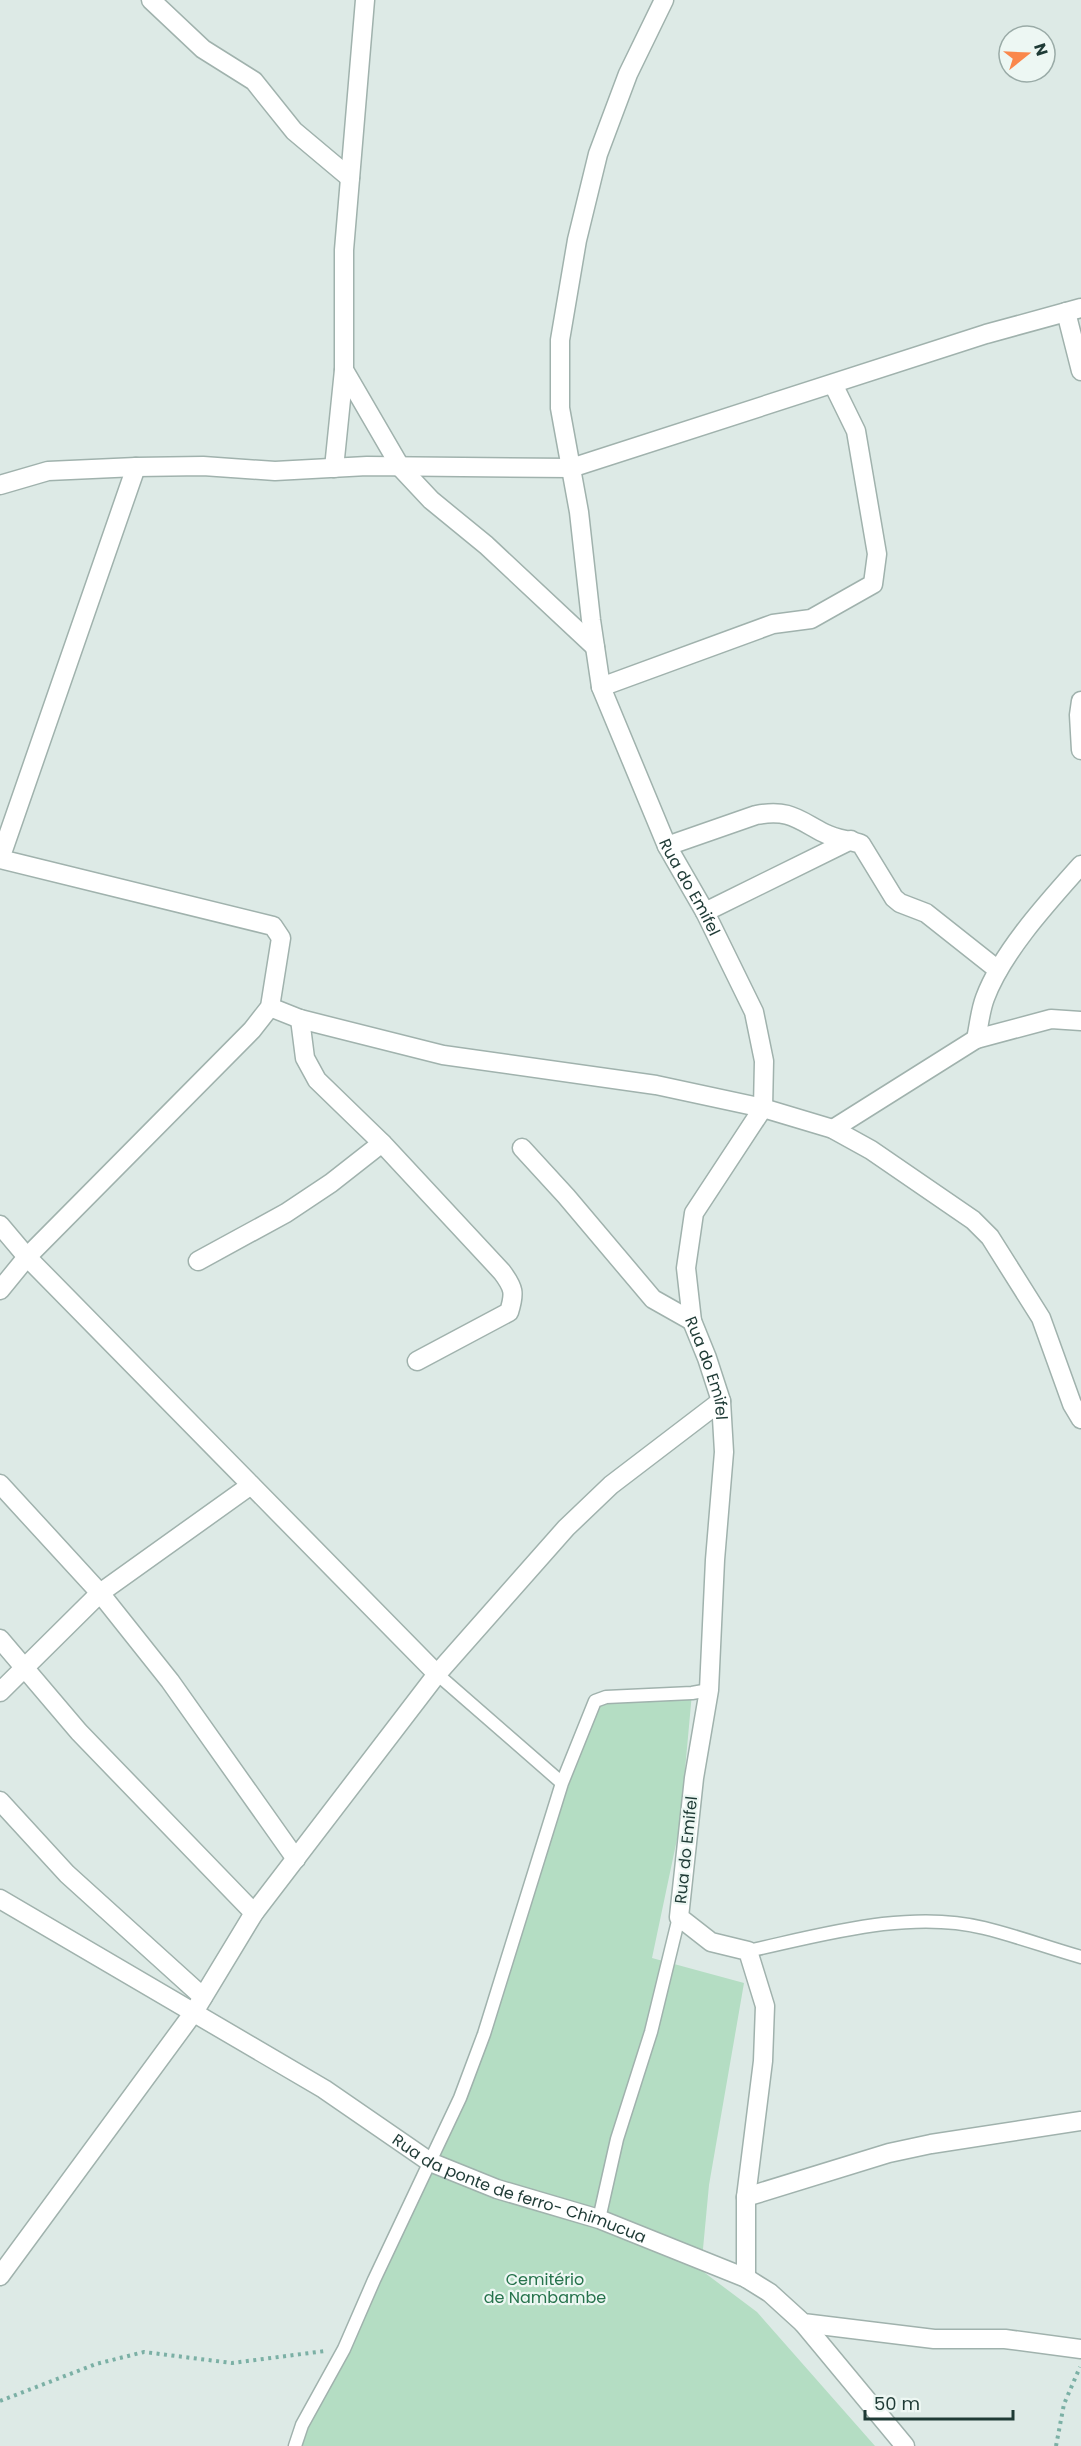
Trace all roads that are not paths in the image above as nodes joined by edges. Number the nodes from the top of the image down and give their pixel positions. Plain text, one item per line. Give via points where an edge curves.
1 (151, 0) edge
2 (365, 0) edge
3 (664, 0) edge
4 (350, 178) junction
5 (1073, 310) edge
6 (344, 370) junction
7 (1081, 371) edge
8 (833, 384) junction
9 (136, 466) junction
10 (334, 468) junction
11 (401, 468) junction
12 (571, 468) junction
13 (0, 485) edge
14 (595, 646) junction
15 (601, 687) junction
16 (1081, 701) edge
17 (1081, 750) edge
18 (851, 840) junction
19 (668, 846) junction
20 (1081, 865) edge
21 (705, 912) junction
22 (998, 970) junction
23 (270, 1007) junction
24 (300, 1019) junction
25 (1081, 1021) edge
26 (976, 1039) junction
27 (763, 1108) junction
28 (833, 1129) junction
29 (382, 1143) junction
30 (522, 1148) dead end
31 (0, 1226) edge
32 (27, 1257) junction
33 (198, 1261) dead end
34 (0, 1290) edge
35 (692, 1321) junction
36 (417, 1361) dead end
37 (721, 1401) junction
38 (1081, 1419) edge
39 (0, 1484) edge
40 (251, 1485) junction
41 (100, 1593) junction
42 (0, 1639) edge
43 (25, 1668) junction
44 (437, 1674) junction
45 (709, 1690) junction
46 (0, 1692) edge
47 (562, 1783) junction
48 (0, 1801) edge
49 (296, 1859) junction
50 (0, 1899) edge
51 (254, 1914) junction
52 (679, 1917) junction
53 (748, 1951) junction
54 (1081, 1957) edge
55 (199, 2005) junction
56 (1081, 2121) edge
57 (430, 2162) junction
58 (746, 2197) junction
59 (599, 2219) junction
60 (0, 2276) edge
61 (746, 2278) junction
62 (803, 2323) junction
63 (1081, 2349) edge
64 (295, 2446) edge
65 (906, 2446) edge

1 - 4 street via 202,49 254,81 294,131
2 - 4 street
3 - 12 street, Rua do Emifel via 628,74 598,154 577,240 560,340 560,408
4 - 6 street via 344,250
5 - 7 street
5 - 8 street
6 - 10 street
6 - 11 street
8 - 12 street
8 - 15 street via 856,431 877,554 873,584 811,619 773,624
9 - 10 street via 275,471
9 - 13 street via 48,471
9 - 23 street via 0,860 273,927 281,938
10 - 11 street
11 - 12 street
11 - 14 street via 431,500
12 - 14 street, Rua do Emifel
14 - 15 street, Rua do Emifel
15 - 19 street, Rua do Emifel
16 - 17 street
18 - 19 street via 826,834 796,816 771,812
18 - 21 street
18 - 22 street via 861,844 894,898 926,914
19 - 21 street, Rua do Emifel
20 - 22 street
21 - 27 street, Rua do Emifel via 754,1012 764,1061
22 - 26 street via 985,999
23 - 24 street
23 - 32 street via 252,1030
24 - 27 street via 443,1054 656,1085
24 - 29 street via 305,1058 317,1080
25 - 26 street via 1051,1019
26 - 28 street
27 - 28 street
27 - 35 street, Rua do Emifel via 694,1213 686,1268
28 - 38 street via 872,1150 973,1220 990,1237 1041,1318 1071,1404
29 - 33 street via 286,1213
29 - 36 street via 502,1272 514,1296 509,1312
30 - 35 street via 653,1299
31 - 32 street
32 - 34 street
32 - 40 street
35 - 37 street, Rua do Emifel
37 - 44 street via 611,1485 573,1520
37 - 45 street, Rua do Emifel via 724,1452
39 - 41 street
40 - 41 street
40 - 44 street
41 - 43 street
41 - 49 street via 170,1682
42 - 43 street
43 - 46 street
43 - 51 street via 79,1732
44 - 47 lane
44 - 49 street
45 - 47 lane via 595,1701
45 - 52 street, Rua do Emifel via 694,1778
47 - 57 lane via 484,2034
48 - 55 street via 67,1874
49 - 51 street
50 - 55 street, Rua da ponte de ferro- Chimucua
51 - 55 street
52 - 53 street, Rua do Emifel via 711,1942
52 - 59 lane via 651,2032 616,2139
53 - 54 lane via 864,1925 941,1922 983,1927
53 - 58 street via 765,2006 763,2061
55 - 57 street, Rua da ponte de ferro- Chimucua
55 - 60 street
56 - 58 street via 889,2152
57 - 59 street, Rua da ponte de ferro- Chimucua via 497,2189
57 - 64 lane
58 - 61 street
59 - 61 street, Rua da ponte de ferro- Chimucua
61 - 62 street, Rua da ponte de ferro- Chimucua via 770,2293
62 - 63 street via 934,2340 1005,2339
62 - 65 street, Rua da ponte de ferro- Chimucua

